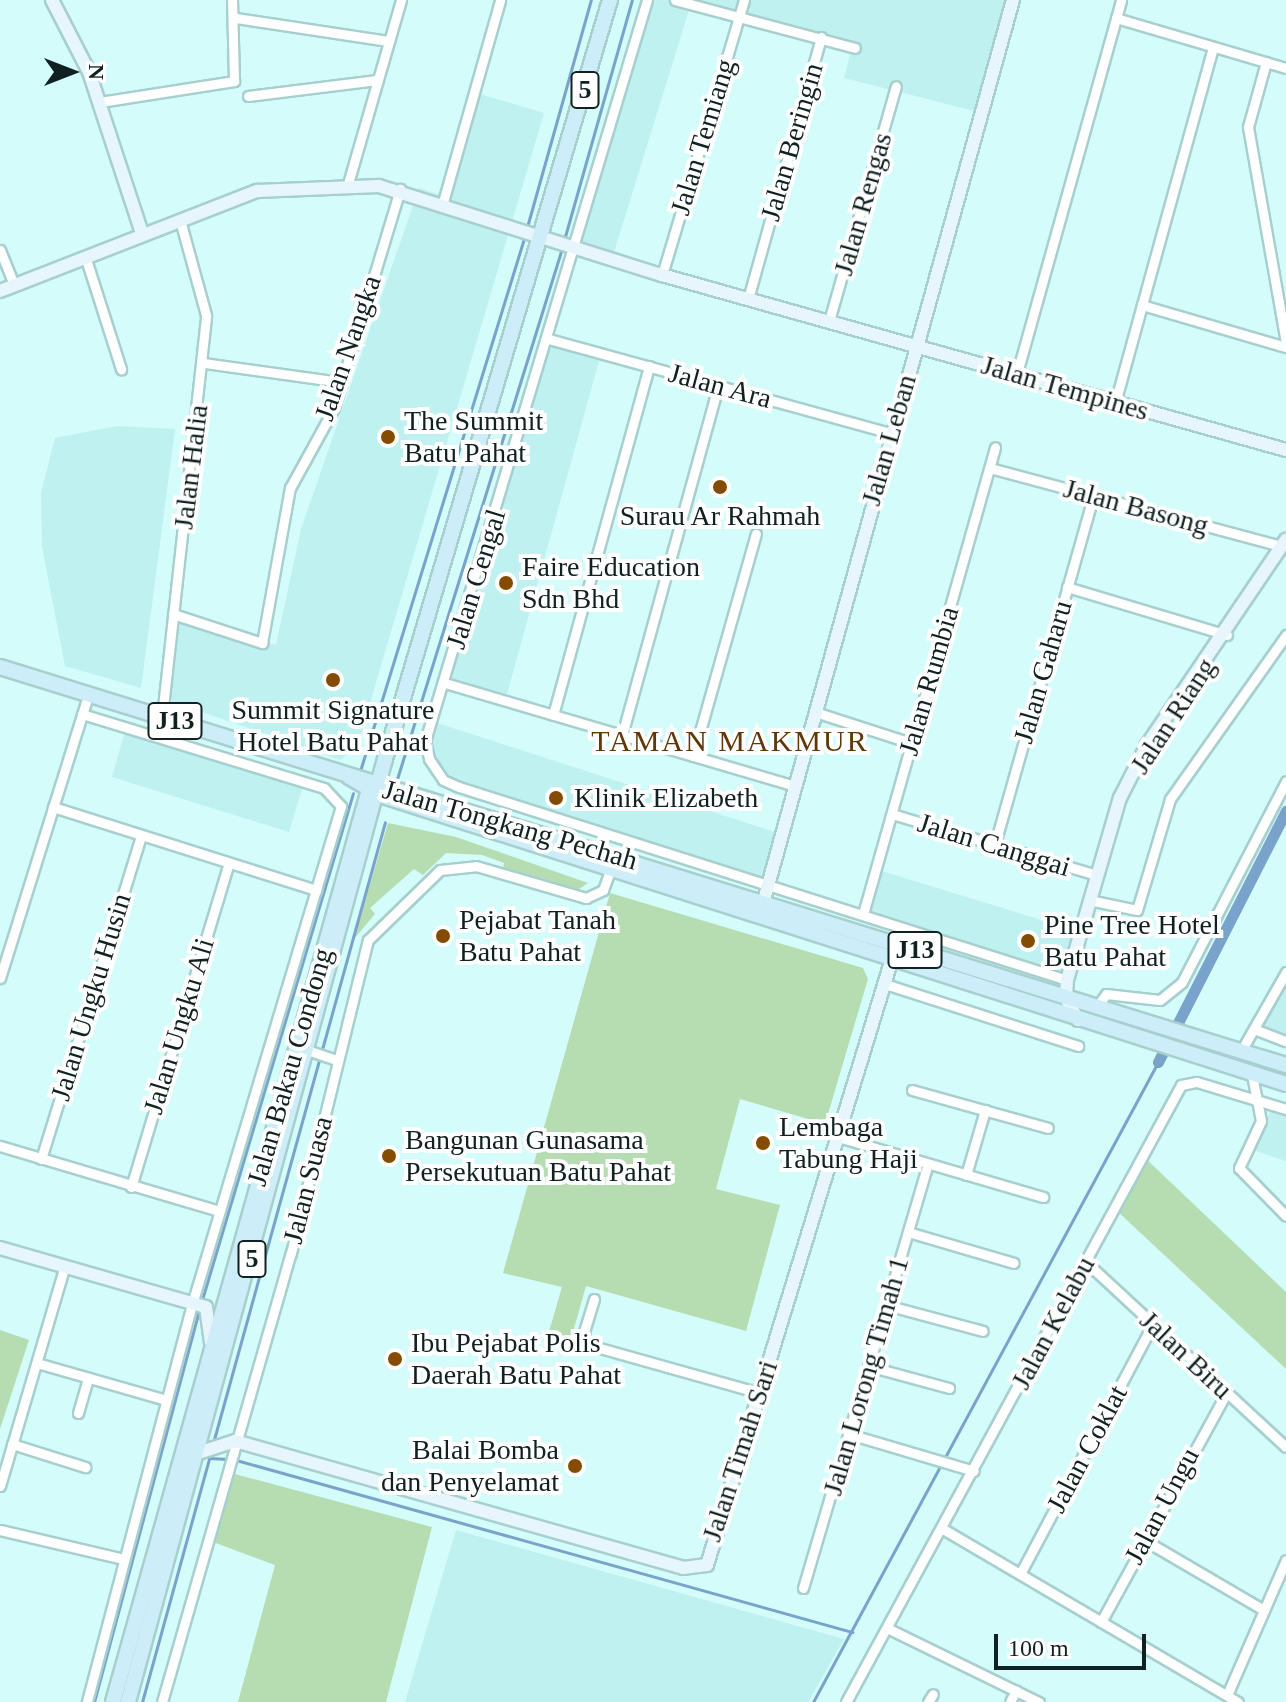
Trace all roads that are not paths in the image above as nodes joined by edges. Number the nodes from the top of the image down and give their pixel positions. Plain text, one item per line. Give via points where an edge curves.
1 (232, 0) edge
2 (401, 0) edge
3 (500, 0) edge
4 (610, 0) edge
5 (647, 0) edge
6 (675, 0) edge
7 (744, 0) edge
8 (1121, 0) edge
9 (57, 1) edge
10 (1009, 1) edge
11 (740, 15) junction
12 (236, 18) junction
13 (1116, 18) junction
14 (821, 37) junction
15 (388, 41) junction
16 (1213, 47) junction
17 (855, 48) dead end
18 (1266, 62) junction
19 (1286, 68) edge
20 (377, 80) junction
21 (896, 86) dead end
22 (248, 96) dead end
23 (100, 102) junction
24 (347, 187) junction
25 (400, 189) junction
26 (443, 202) junction
27 (180, 220) junction
28 (142, 233) junction
29 (550, 238) junction
30 (572, 245) junction
31 (0, 250) edge
32 (85, 256) junction
33 (662, 275) junction
34 (14, 285) junction
35 (0, 291) edge
36 (748, 299) junction
37 (1142, 305) junction
38 (829, 321) junction
39 (549, 339) junction
40 (916, 345) junction
41 (1286, 345) edge
42 (204, 363) junction
43 (649, 366) junction
44 (121, 369) dead end
45 (1017, 373) junction
46 (341, 382) junction
47 (719, 384) junction
48 (1115, 403) junction
49 (891, 433) junction
50 (995, 447) dead end
51 (1286, 450) edge
52 (990, 468) junction
53 (1093, 497) junction
54 (756, 534) dead end
55 (1284, 543) edge
56 (1067, 587) junction
57 (173, 614) junction
58 (1227, 635) junction
59 (1286, 635) edge
60 (0, 667) edge
61 (445, 683) junction
62 (88, 695) junction
63 (815, 712) junction
64 (82, 714) junction
65 (553, 715) junction
66 (162, 716) junction
67 (622, 735) junction
68 (911, 743) junction
69 (693, 756) junction
70 (1286, 781) edge
71 (794, 786) junction
72 (376, 787) junction
73 (53, 807) junction
74 (892, 814) junction
75 (375, 817) junction
76 (472, 823) junction
77 (141, 836) junction
78 (994, 847) junction
79 (228, 865) junction
80 (611, 868) junction
81 (1097, 875) junction
82 (769, 882) junction
83 (316, 890) junction
84 (764, 900) junction
85 (1089, 900) junction
86 (863, 914) junction
87 (855, 931) junction
88 (822, 935) junction
89 (941, 959) junction
90 (891, 962) junction
91 (1286, 972) edge
92 (0, 978) edge
93 (1067, 980) junction
94 (885, 984) junction
95 (1066, 998) junction
96 (1096, 1008) junction
97 (1079, 1022) junction
98 (1254, 1029) junction
99 (1286, 1041) edge
100 (1078, 1046) dead end
101 (1241, 1051) junction
102 (323, 1055) junction
103 (1286, 1065) edge
104 (1252, 1075) junction
105 (1286, 1084) edge
106 (912, 1090) dead end
107 (1255, 1099) junction
108 (1286, 1109) edge
109 (985, 1110) junction
110 (1048, 1128) dead end
111 (838, 1137) junction
112 (0, 1146) edge
113 (41, 1159) junction
114 (928, 1164) junction
115 (966, 1175) junction
116 (131, 1187) junction
117 (1043, 1197) dead end
118 (220, 1211) junction
119 (1286, 1216) edge
120 (908, 1232) junction
121 (0, 1248) edge
122 (1086, 1262) junction
123 (1014, 1263) dead end
124 (64, 1269) junction
125 (228, 1286) junction
126 (594, 1299) dead end
127 (199, 1305) junction
128 (886, 1305) junction
129 (1153, 1324) junction
130 (983, 1331) dead end
131 (211, 1346) junction
132 (37, 1363) junction
133 (868, 1366) junction
134 (88, 1378) junction
135 (949, 1388) dead end
136 (1227, 1392) junction
137 (760, 1393) junction
138 (166, 1400) junction
139 (78, 1413) dead end
140 (849, 1434) junction
141 (12, 1444) junction
142 (231, 1445) junction
143 (1286, 1447) edge
144 (202, 1449) junction
145 (85, 1467) dead end
146 (974, 1471) junction
147 (0, 1486) edge
148 (943, 1529) junction
149 (0, 1530) edge
150 (1144, 1540) junction
151 (124, 1559) junction
152 (1286, 1560) edge
153 (1020, 1574) junction
154 (803, 1588) dead end
155 (1264, 1610) junction
156 (1101, 1622) junction
157 (889, 1629) junction
158 (1016, 1690) junction
159 (1227, 1695) junction
160 (87, 1702) edge
161 (113, 1702) edge
162 (128, 1702) edge
163 (162, 1702) edge
164 (846, 1702) edge
165 (1010, 1702) edge
166 (1039, 1702) edge
167 (1238, 1702) edge

1 - 12 street
2 - 15 street
3 - 26 street
4 - 29 main road, Jalan Bakau Condong / 5
5 - 30 street, Jalan Cengal
6 - 11 street, Jalan Beringin
7 - 11 street, Jalan Temiang
8 - 13 street
9 - 23 street
10 - 40 street, Jalan Leban
11 - 14 street, Jalan Beringin
11 - 33 street, Jalan Temiang
12 - 15 street
12 - 23 street via 234,81
13 - 16 street
13 - 45 street
14 - 17 street
14 - 36 street, Jalan Beringin
15 - 20 street
16 - 18 street
16 - 37 street
18 - 19 street
18 - 41 street via 1248,136
20 - 22 street
20 - 24 street
21 - 38 street, Jalan Rengas
23 - 28 street
24 - 25 street, Jalan Tempines
24 - 27 street, Jalan Tempines via 257,191
25 - 26 street, Jalan Tempines
25 - 46 street, Jalan Nangka
26 - 29 street, Jalan Tempines
27 - 28 street, Jalan Tempines
27 - 42 street, Jalan Halia via 206,302
28 - 32 street, Jalan Tempines
29 - 30 street, Jalan Tempines
29 - 72 main road, Jalan Bakau Condong / 5
30 - 33 street, Jalan Tempines
30 - 39 street, Jalan Cengal
31 - 34 street
32 - 34 street, Jalan Tempines
32 - 44 street
33 - 36 street, Jalan Tempines
34 - 35 street, Jalan Tempines
36 - 38 street, Jalan Tempines
37 - 41 street
37 - 48 street
38 - 40 street, Jalan Tempines
39 - 43 street, Jalan Ara
39 - 61 street, Jalan Cengal
40 - 45 street, Jalan Tempines
40 - 49 street, Jalan Leban
42 - 46 street
42 - 57 street, Jalan Halia
43 - 47 street, Jalan Ara
43 - 65 street
45 - 48 street, Jalan Tempines
46 - 57 street, Jalan Nangka via 290,488 262,643
47 - 49 street, Jalan Ara
47 - 67 street
48 - 51 street, Jalan Tempines
49 - 63 street, Jalan Leban
50 - 52 street, Jalan Rumbia
52 - 53 street, Jalan Basong
52 - 68 street, Jalan Rumbia
53 - 55 street, Jalan Basong
53 - 56 street, Jalan Gaharu
54 - 69 street
55 - 58 street, Jalan Riang
56 - 58 street
56 - 78 street, Jalan Gaharu
57 - 66 street, Jalan Halia
58 - 81 street, Jalan Riang via 1147,745 1120,798
59 - 85 street via 1170,799 1137,910
60 - 62 main road, J13
61 - 65 street
61 - 82 street, Jalan Cengal via 425,741 443,780
62 - 64 street
62 - 66 main road, J13
63 - 68 street
63 - 71 street, Jalan Leban
64 - 73 street
64 - 83 street via 324,788 341,806
65 - 67 street
66 - 72 main road, Jalan Tongkang Pechah / J13
67 - 69 street
68 - 74 street, Jalan Rumbia
69 - 71 street
70 - 96 street via 1182,982 1160,1000 1111,993
71 - 82 street, Jalan Leban
72 - 75 main road, Jalan Bakau Condong / 5
72 - 76 main road, Jalan Tongkang Pechah / J13
72 - 84 main road, Jalan Tongkang Pechah / J13
72 - 125 main road, Jalan Bakau Condong / 5
73 - 77 street
73 - 92 street
74 - 78 street, Jalan Canggai
74 - 86 street, Jalan Rumbia
75 - 76 main road via 397,811
75 - 102 main road, Jalan Bakau Condong / 5
76 - 80 main road, Jalan Tongkang Pechah / J13
77 - 79 street
77 - 113 street, Jalan Ungku Husin
78 - 81 street, Jalan Canggai
79 - 83 street
79 - 116 street, Jalan Ungku Ali
80 - 88 main road, Jalan Tongkang Pechah / J13
80 - 102 street, Jalan Suasa via 603,890 586,898 476,866 428,877 368,940
81 - 85 street, Jalan Riang
82 - 84 street, Jalan Leban
82 - 86 street, Jalan Cengal
83 - 118 street
84 - 87 main road, Jalan Tongkang Pechah / J13
84 - 88 main road via 770,911 813,925
85 - 93 street, Jalan Riang
86 - 93 street, Jalan Cengal
87 - 89 main road, Jalan Tongkang Pechah / J13
87 - 90 main road
88 - 90 main road, Jalan Tongkang Pechah / J13
89 - 90 main road
89 - 95 main road, Jalan Tongkang Pechah / J13
90 - 94 street, Jalan Timah Sari
90 - 97 main road, Jalan Tongkang Pechah / J13
91 - 98 street
93 - 95 street, Jalan Riang
94 - 100 street
94 - 111 street, Jalan Timah Sari
95 - 96 main road, Jalan Tongkang Pechah / J13
95 - 97 street
96 - 101 main road, Jalan Tongkang Pechah / J13
97 - 104 main road, Jalan Tongkang Pechah / J13
98 - 99 street
98 - 101 street
101 - 103 main road, Jalan Tongkang Pechah / J13
102 - 142 street, Jalan Suasa via 291,1253
102 - 144 main road, Jalan Bakau Condong / 5
104 - 105 main road, Jalan Tongkang Pechah / J13
104 - 107 street
106 - 109 street
107 - 108 street
107 - 119 street via 1261,1121 1239,1168
107 - 122 street, Jalan Kelabu via 1181,1085
109 - 110 street
109 - 115 street
111 - 114 street
111 - 137 street, Jalan Timah Sari
112 - 113 street
113 - 116 street
114 - 115 street
114 - 120 street, Jalan Lorong Timah 1
115 - 117 street
116 - 118 street
118 - 127 street
120 - 123 street
120 - 128 street, Jalan Lorong Timah 1
121 - 124 street
122 - 129 street, Jalan Biru
122 - 146 street, Jalan Kelabu
124 - 127 street
124 - 132 street
125 - 127 street
125 - 131 main road, Jalan Bakau Condong / 5
126 - 137 street via 583,1334 589,1345
127 - 131 street
127 - 138 street
128 - 130 street
128 - 133 street, Jalan Lorong Timah 1
129 - 136 street, Jalan Biru
129 - 153 street, Jalan Coklat
131 - 161 main road, Jalan Bakau Condong / 5
132 - 134 street
132 - 141 street
133 - 135 street
133 - 140 street, Jalan Lorong Timah 1
134 - 138 street
134 - 139 street
136 - 143 street, Jalan Biru
136 - 150 street, Jalan Ungu
137 - 142 street, Jalan Timah Sari via 712,1555 697,1570
138 - 151 street
140 - 146 street
140 - 154 street, Jalan Lorong Timah 1
141 - 145 street
141 - 147 street
142 - 144 street
142 - 163 street, Jalan Suasa
144 - 162 main road, Jalan Bakau Condong / 5
146 - 148 street, Jalan Kelabu
148 - 153 street
148 - 157 street, Jalan Kelabu
149 - 151 street
150 - 155 street
150 - 156 street, Jalan Ungu
151 - 160 street
152 - 155 street
153 - 156 street
155 - 159 street
156 - 159 street
157 - 158 street
157 - 164 street, Jalan Kelabu
158 - 165 street
158 - 166 street
159 - 167 street

